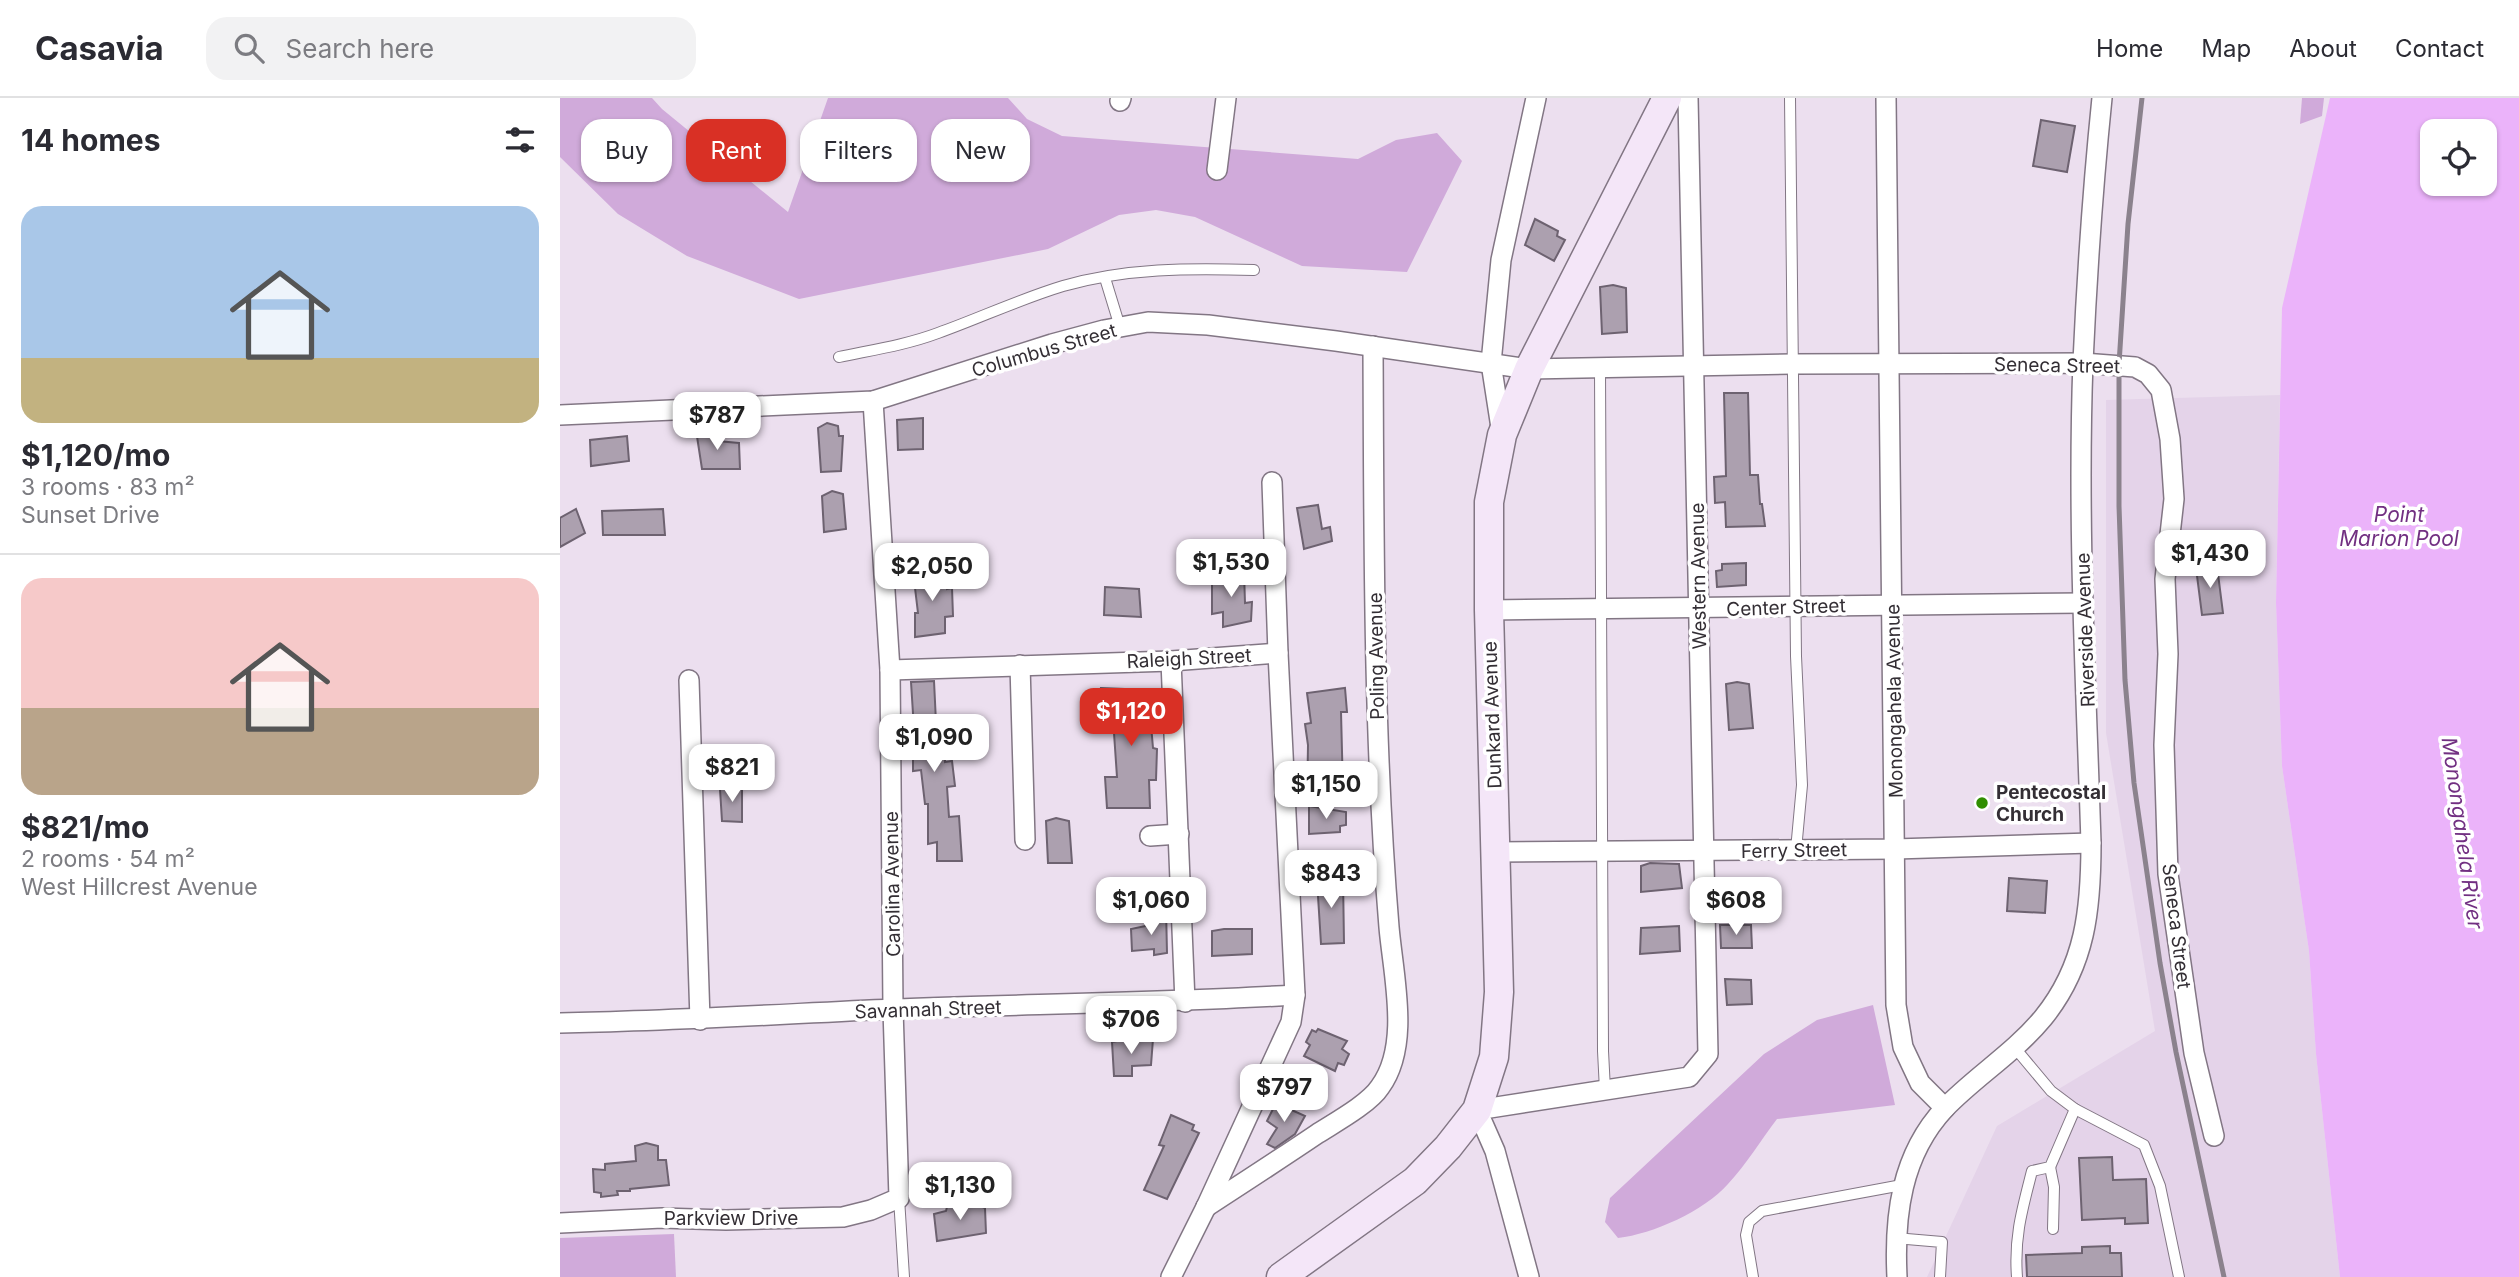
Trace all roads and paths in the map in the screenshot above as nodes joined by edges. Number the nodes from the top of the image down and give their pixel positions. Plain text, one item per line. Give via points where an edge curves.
1 (1226, 98) edge
2 (1536, 98) edge
3 (1667, 98) edge
4 (1688, 98) edge
5 (1790, 98) edge
6 (1886, 98) edge
7 (2102, 98) edge
8 (1217, 170) dead end
9 (1254, 270) dead end
10 (1105, 278) junction
11 (1120, 327) junction
12 (1373, 346) junction
13 (839, 357) dead end
14 (1491, 363) junction
15 (2083, 363) junction
16 (1793, 364) junction
17 (1891, 364) junction
18 (1696, 366) junction
19 (1529, 369) junction
20 (1600, 369) junction
21 (873, 401) junction
22 (560, 415) edge
23 (1502, 435) junction
24 (1272, 482) dead end
25 (2083, 603) junction
26 (1892, 604) junction
27 (1796, 607) junction
28 (1699, 609) junction
29 (1489, 610) junction
30 (1602, 610) junction
31 (1278, 653) junction
32 (1171, 661) junction
33 (1020, 665) junction
34 (890, 670) junction
35 (689, 680) dead end
36 (1179, 834) junction
37 (1150, 836) dead end
38 (1025, 840) dead end
39 (2091, 843) junction
40 (1895, 849) junction
41 (1796, 850) junction
42 (1702, 851) junction
43 (1496, 852) junction
44 (1603, 852) junction
45 (1295, 995) junction
46 (1185, 1002) junction
47 (893, 1009) junction
48 (700, 1020) junction
49 (560, 1023) edge
50 (2015, 1048) junction
51 (1605, 1090) junction
52 (1945, 1108) junction
53 (2075, 1109) junction
54 (1477, 1110) junction
55 (2214, 1136) dead end
56 (2050, 1167) junction
57 (1902, 1185) junction
58 (899, 1198) junction
59 (1206, 1207) junction
60 (560, 1223) edge
61 (2053, 1229) dead end
62 (1895, 1238) junction
63 (904, 1277) edge
64 (1171, 1277) edge
65 (1281, 1277) edge
66 (1529, 1277) edge
67 (1753, 1277) edge
68 (1897, 1277) edge
69 (1940, 1277) edge
70 (2017, 1277) edge
71 (2179, 1277) edge

1 - 8 street
2 - 14 street via 1501,260
3 - 19 main road, Dunkard Avenue
4 - 18 street, Western Avenue
5 - 16 lane
6 - 17 street, Monongahela Avenue
7 - 15 street, Riverside Avenue
9 - 10 lane via 1182,268
10 - 11 lane
10 - 13 lane via 1065,286 936,334
11 - 12 street, Columbus Street via 1148,322 1208,325
11 - 21 street, Columbus Street
12 - 14 street, Columbus Street
12 - 59 street, Poling Avenue via 1375,659 1398,1031 1392,1064 1380,1088 1348,1114
14 - 19 street, Columbus Street
14 - 23 street
15 - 17 street, Seneca Street
15 - 25 street, Riverside Avenue
15 - 55 street, Seneca Street via 2119,364 2148,374 2161,390 2166,411 2174,499 2165,579 2168,874 2194,1053
16 - 17 street, Seneca Street
16 - 18 street, Seneca Street
16 - 27 lane
17 - 26 street, Monongahela Avenue
18 - 20 street, Seneca Street
18 - 28 street, Western Avenue
19 - 20 street, Seneca Street
19 - 23 main road, Dunkard Avenue
20 - 30 lane
21 - 22 street, Columbus Street
21 - 34 street, Carolina Avenue
23 - 29 main road, Dunkard Avenue via 1489,502
24 - 31 street
25 - 26 street, Center Street
25 - 39 street, Riverside Avenue
26 - 27 street, Center Street
26 - 40 street, Monongahela Avenue
27 - 28 street, Center Street
27 - 41 lane via 1801,785
28 - 30 street, Center Street
28 - 42 street, Western Avenue
29 - 30 street, Center Street
29 - 43 main road, Dunkard Avenue
30 - 44 lane
31 - 32 street, Raleigh Street
31 - 45 street
32 - 33 street, Raleigh Street
32 - 36 street
33 - 34 street, Raleigh Street
33 - 38 street
34 - 47 street, Carolina Avenue
35 - 48 street
36 - 37 street
36 - 46 street
39 - 40 street, Ferry Street
39 - 50 street, Riverside Avenue via 2091,896 2082,942 2044,1017
40 - 41 street, Ferry Street
40 - 52 street, Monongahela Avenue via 1896,1005 1903,1047 1920,1083
41 - 42 street, Ferry Street
42 - 44 street, Ferry Street
42 - 51 street, Western Avenue via 1708,1054 1689,1077
43 - 44 street, Ferry Street
43 - 54 main road, Dunkard Avenue via 1499,992 1494,1058
44 - 51 lane
45 - 46 street, Savannah Street
45 - 59 street via 1291,1022
46 - 47 street, Savannah Street
47 - 48 street, Savannah Street
47 - 58 street, Carolina Avenue
48 - 49 street, Savannah Street
50 - 52 street, Riverside Avenue
50 - 53 lane via 2051,1091
51 - 54 street
52 - 57 street via 1919,1146
53 - 56 lane
53 - 71 lane via 2144,1144 2160,1186
54 - 65 main road, Dunkard Avenue via 1415,1181
54 - 66 street via 1496,1151
56 - 61 lane
56 - 70 lane via 2032,1171 2015,1248
57 - 62 street
57 - 67 lane via 1762,1211 1749,1222 1746,1235
58 - 60 street, Parkview Drive via 843,1217
58 - 63 lane
59 - 64 street
62 - 68 street
62 - 69 lane via 1942,1242

